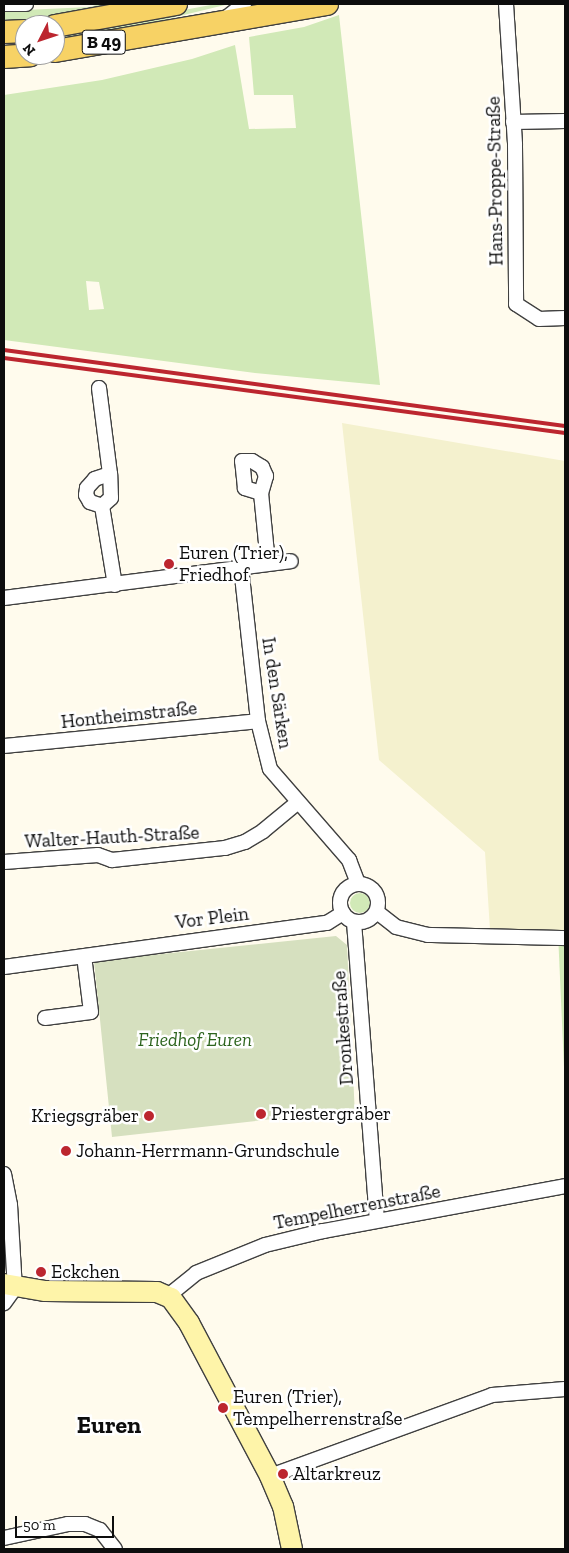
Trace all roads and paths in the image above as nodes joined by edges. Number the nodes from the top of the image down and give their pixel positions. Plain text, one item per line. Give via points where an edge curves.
1 (4, 4) edge
2 (26, 4) edge
3 (176, 4) edge
4 (244, 4) edge
5 (327, 4) edge
6 (506, 4) edge
7 (223, 20) junction
8 (65, 24) edge
9 (65, 49) edge
10 (565, 121) edge
11 (514, 122) junction
12 (565, 318) edge
13 (99, 388) dead end
14 (110, 474) junction
15 (261, 493) dead end
16 (102, 506) junction
17 (291, 561) dead end
18 (268, 563) junction
19 (241, 567) junction
20 (115, 585) junction
21 (4, 598) edge
22 (258, 721) junction
23 (4, 746) edge
24 (298, 802) junction
25 (4, 862) edge
26 (358, 883) junction
27 (377, 912) junction
28 (343, 914) junction
29 (354, 922) junction
30 (565, 938) edge
31 (84, 956) junction
32 (4, 967) edge
33 (45, 1018) dead end
34 (4, 1174) edge
35 (565, 1186) edge
36 (377, 1220) junction
37 (7, 1292) edge
38 (162, 1294) junction
39 (565, 1389) edge
40 (270, 1476) junction
41 (4, 1538) edge
42 (115, 1549) edge
43 (292, 1549) edge

1 - 2 street
3 - 8 main road, B 49
4 - 7 street
5 - 7 main road, B 49
6 - 11 street, Hans-Proppe-Straße
7 - 9 main road, B 49
10 - 11 street
11 - 12 street, Hans-Proppe-Straße via 516,304 539,319
13 - 14 street
14 - 16 street via 112,491
14 - 16 street via 95,479 87,488 90,502
15 - 18 street
16 - 20 street
17 - 18 street
18 - 19 street
19 - 20 street
19 - 22 street, In den Särken
20 - 21 street
22 - 23 street, Hontheimstraße
22 - 24 street, In den Särken via 270,769
24 - 25 street, Walter-Hauth-Straße via 263,832 225,848 112,860 98,855
24 - 26 street, In den Särken via 349,860
26 - 27 street via 374,890 379,901
26 - 28 street via 344,891 340,902
27 - 29 street via 370,920
27 - 30 street via 386,922 417,934
28 - 29 street
28 - 31 street, Vor Plein via 327,923
29 - 36 street, Dronkestraße
31 - 32 street, Vor Plein
31 - 33 street via 91,1012
34 - 37 street via 10,1205
35 - 36 street, Tempelherrenstraße
36 - 38 street, Tempelherrenstraße via 265,1244 196,1273
37 - 38 street
38 - 40 street via 189,1323
39 - 40 street via 492,1395
40 - 43 street via 283,1506
41 - 42 street via 68,1524 85,1524 100,1530

